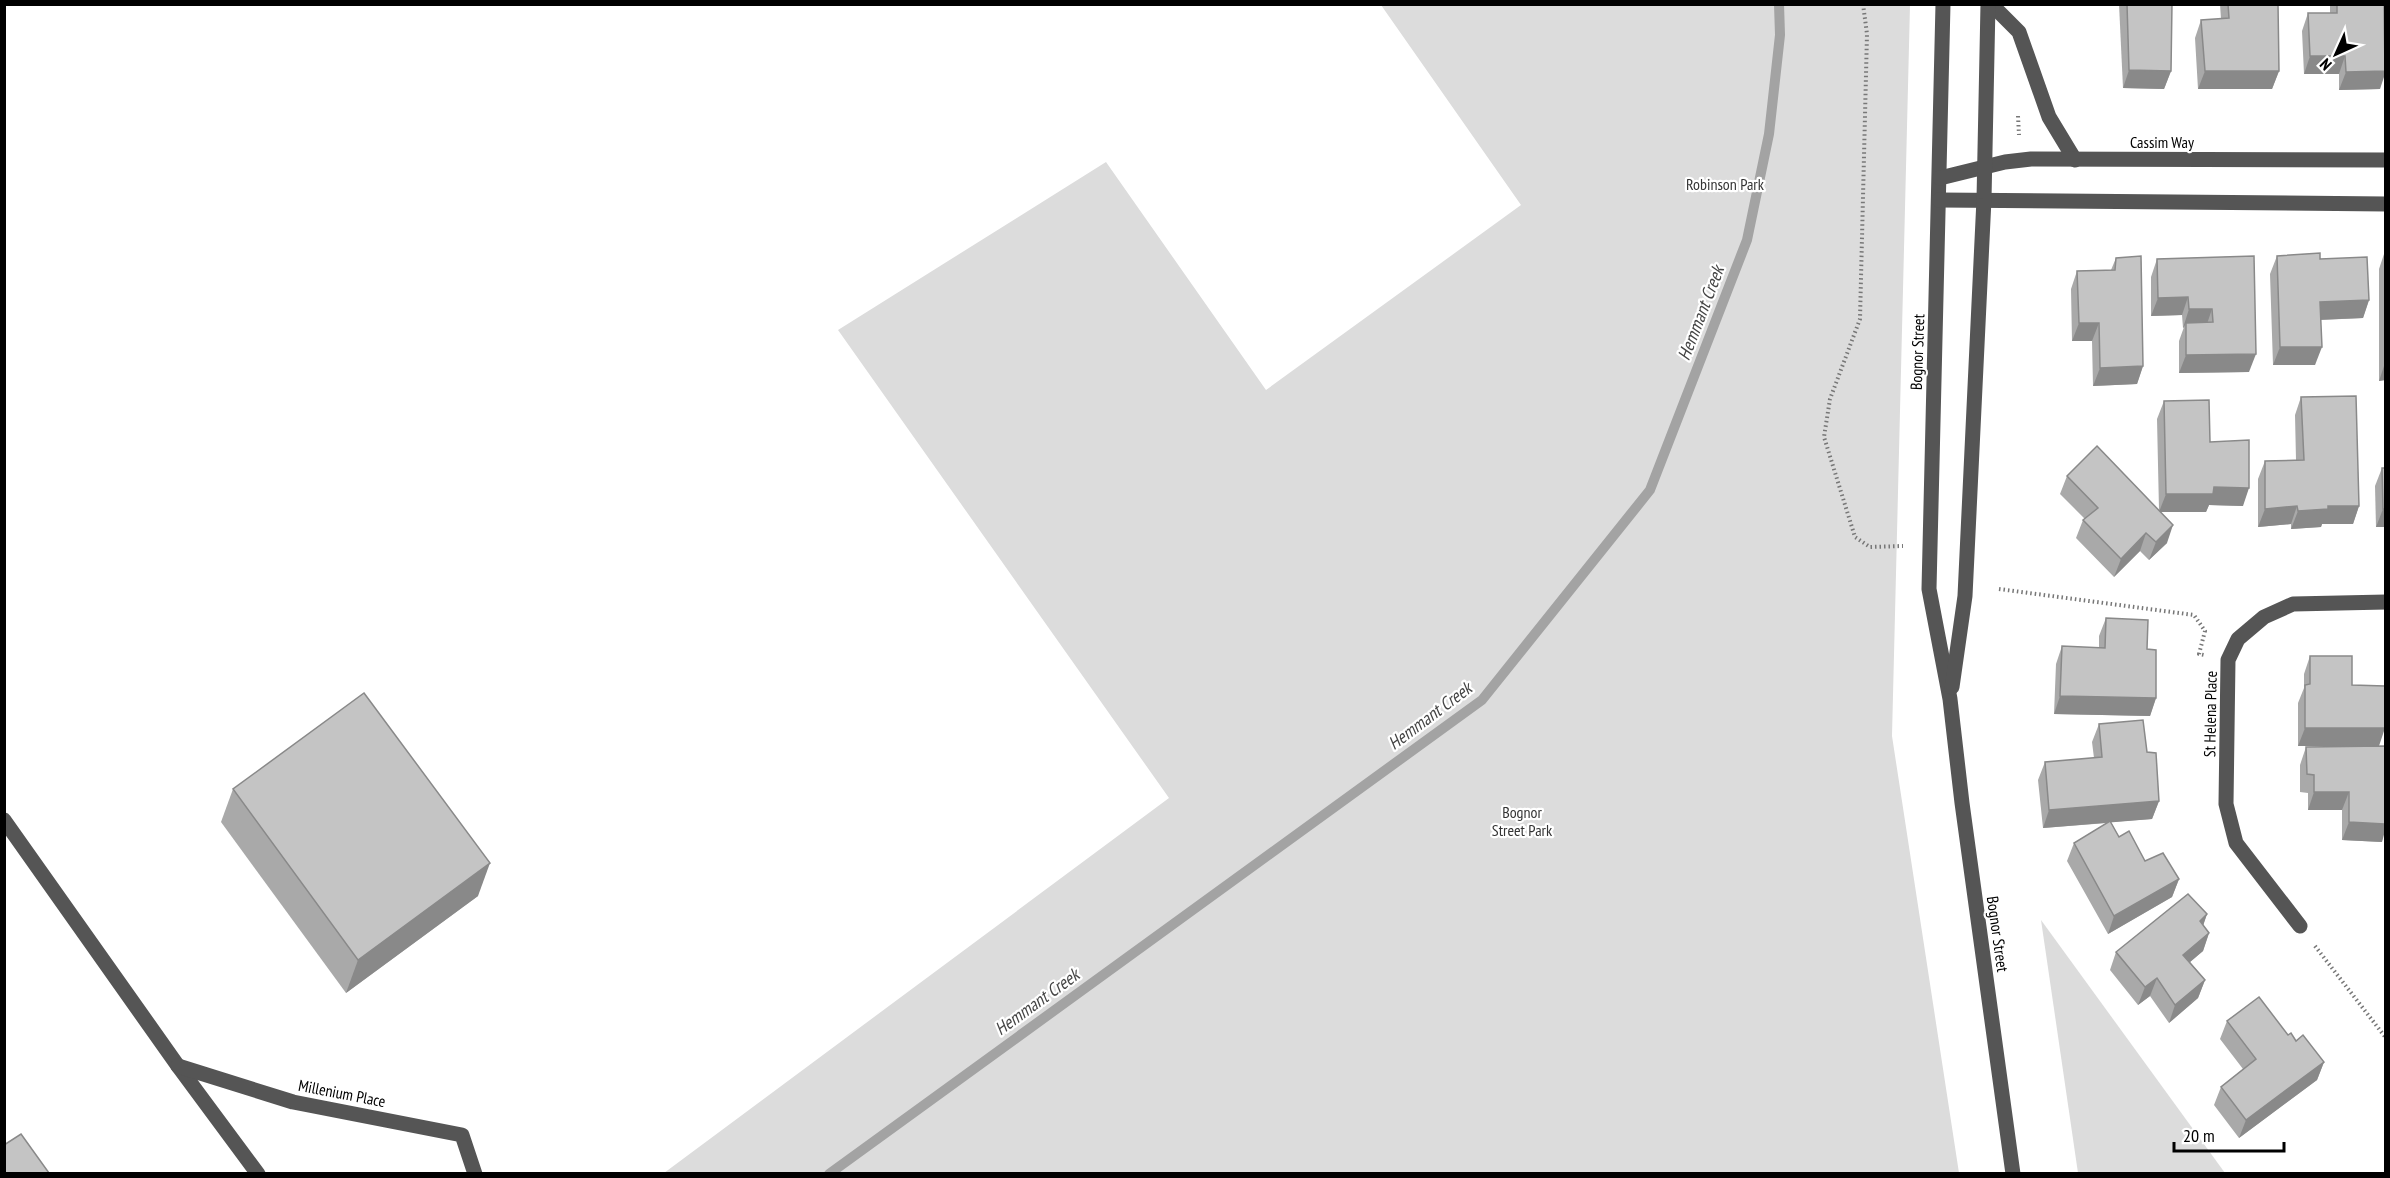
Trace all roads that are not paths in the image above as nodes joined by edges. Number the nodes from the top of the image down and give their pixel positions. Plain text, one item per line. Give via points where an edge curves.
1 (1943, 4) edge
2 (1990, 4) edge
3 (2075, 160) junction
4 (2385, 160) edge
5 (1985, 167) junction
6 (1940, 178) junction
7 (1984, 199) junction
8 (1939, 200) junction
9 (2385, 204) edge
10 (2385, 602) edge
11 (1950, 699) junction
12 (4, 820) edge
13 (2300, 926) road end
14 (178, 1066) junction
15 (258, 1173) edge
16 (475, 1173) edge
17 (2013, 1173) edge

1 - 6 street, Bognor Street
2 - 3 street via 2019,32 2049,117
2 - 5 street, Bognor Street
3 - 4 street, Cassim Way
3 - 5 street, Cassim Way via 2031,159
5 - 6 street, Cassim Way
5 - 7 street, Bognor Street
6 - 8 street, Bognor Street
7 - 8 street
7 - 9 street
7 - 11 street, Bognor Street via 1965,596
8 - 11 street, Bognor Street via 1929,589
10 - 13 street, St Helena Place via 2293,604 2264,616 2238,639 2229,660 2226,804 2236,843
11 - 17 street, Bognor Street
12 - 14 street
14 - 15 street
14 - 16 street, Millenium Place via 292,1102 462,1135

